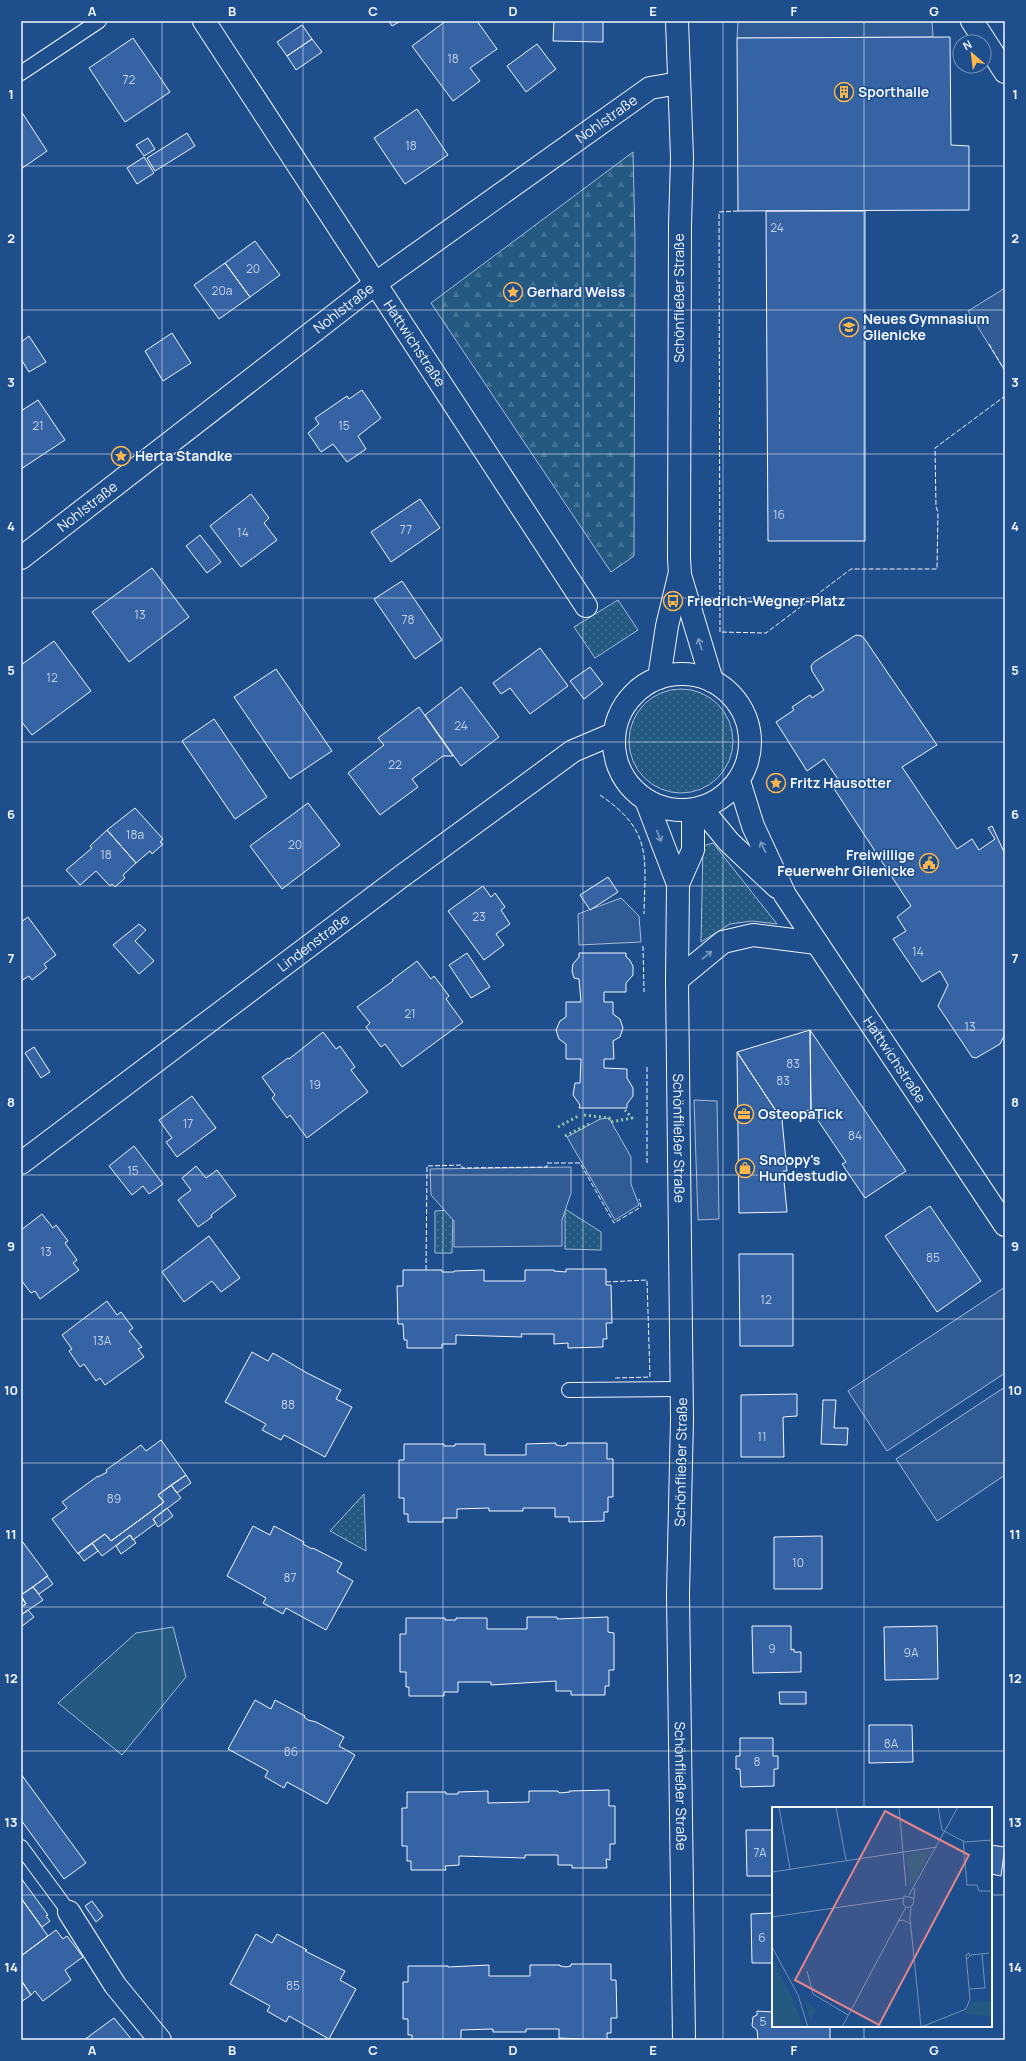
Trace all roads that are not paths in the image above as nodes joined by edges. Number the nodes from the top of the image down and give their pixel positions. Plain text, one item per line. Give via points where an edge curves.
1 (99, 21) edge
2 (204, 21) edge
3 (677, 21) edge
4 (972, 21) edge
5 (1005, 72) edge
6 (21, 73) edge
7 (679, 83) junction
8 (376, 283) junction
9 (21, 558) edge
10 (680, 575) junction
11 (586, 606) dead end
12 (659, 678) junction
13 (712, 681) junction
14 (613, 734) junction
15 (739, 781) junction
16 (646, 800) junction
17 (697, 809) junction
18 (678, 884) junction
19 (785, 895) junction
20 (818, 943) junction
21 (677, 980) junction
22 (21, 1163) edge
23 (1005, 1225) edge
24 (682, 1389) junction
25 (569, 1390) dead end
26 (21, 1847) edge
27 (69, 1912) joint
28 (160, 2040) edge
29 (684, 2040) edge

1 - 6 lane
2 - 8 street, Hattwichstraße
3 - 7 street, Schönfließer Straße
4 - 5 street
7 - 8 street, Nohlstraße via 650,88
7 - 10 street, Schönfließer Straße via 682,158
8 - 9 street, Nohlstraße
8 - 11 street, Hattwichstraße
10 - 12 street, Schönfließer Straße via 667,626
13 -> 10 street, Schönfließer Straße
12 - 13 street via 681,673 695,674
12 - 14 street via 646,683 630,697 619,714
13 - 15 street via 726,690 746,718 750,735 749,752
14 - 16 street via 614,754 620,772 631,788
14 - 22 street, Lindenstraße via 573,751
15 - 17 street via 724,796
19 -> 15 street, Hattwichstraße via 753,826
16 - 17 street via 667,808
16 -> 18 street, Schönfließer Straße
17 - 18 street, Schönfließer Straße via 693,850
17 - 19 street, Hattwichstraße
18 - 21 street, Schönfließer Straße
19 - 20 street, Hattwichstraße
21 -> 20 street via 723,942 753,935
20 - 23 street, Hattwichstraße
21 - 24 street, Schönfließer Straße
24 - 25 lane
24 - 29 street, Schönfließer Straße via 678,1594
26 - 27 lane
27 - 28 street via 115,1985

